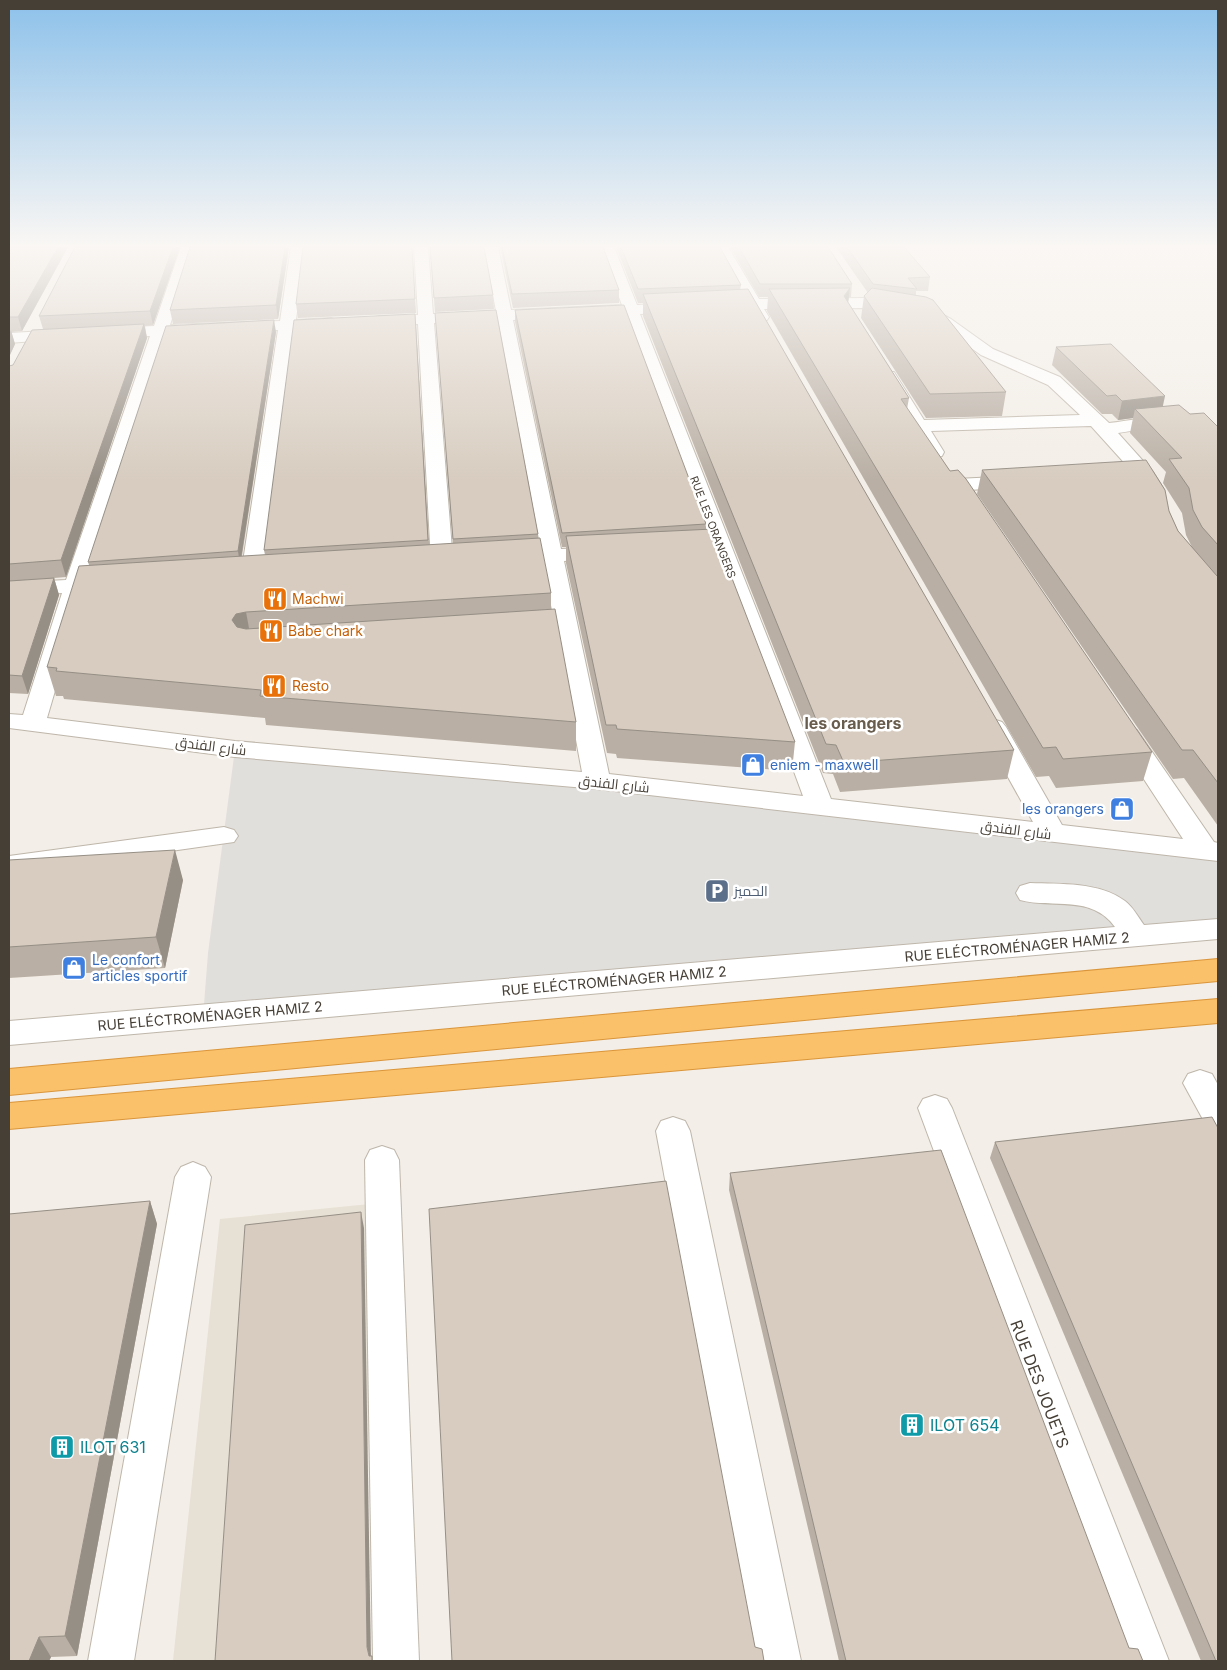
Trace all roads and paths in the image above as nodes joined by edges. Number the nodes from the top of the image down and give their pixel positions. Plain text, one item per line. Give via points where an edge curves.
1 (35, 325) edge
2 (162, 325) edge
3 (287, 325) joint
4 (425, 325) edge
5 (507, 325) edge
6 (636, 325) edge
7 (766, 325) edge
8 (949, 325) edge
9 (160, 331) junction
10 (29, 337) junction
11 (9, 338) edge
12 (773, 338) edge
13 (21, 352) edge
14 (877, 359) edge
15 (1099, 425) junction
16 (919, 426) junction
17 (1218, 442) edge
18 (1146, 476) junction
19 (1126, 477) edge
20 (1036, 482) edge
21 (956, 485) junction
22 (976, 507) edge
23 (1165, 507) edge
24 (622, 552) edge
25 (552, 556) junction
26 (488, 560) edge
27 (441, 562) edge
28 (252, 574) edge
29 (134, 582) edge
30 (75, 587) junction
31 (9, 590) edge
32 (986, 714) edge
33 (1118, 720) edge
34 (21, 723) edge
35 (597, 782) junction
36 (820, 806) junction
37 (1053, 834) junction
38 (224, 836) dead end
39 (1212, 852) edge
40 (9, 864) edge
41 (1030, 893) dead end
42 (1218, 929) edge
43 (1136, 936) junction
44 (1218, 970) edge
45 (1218, 1011) edge
46 (9, 1033) edge
47 (9, 1082) edge
48 (1200, 1083) dead end
49 (935, 1108) dead end
50 (1218, 1115) edge
51 (9, 1116) edge
52 (673, 1131) dead end
53 (382, 1160) dead end
54 (193, 1177) dead end
55 (111, 1661) edge
56 (396, 1661) edge
57 (778, 1661) edge
58 (1146, 1661) edge

1 - 10 street
2 - 9 street
3 - 9 street
3 - 28 street
4 - 27 street
5 - 25 street
6 - 36 street, RUE LES ORANGERS via 711,546
7 - 12 street
8 - 15 street via 987,352 1054,381
9 - 10 street
9 - 30 street
10 - 11 street
10 - 13 street
14 - 16 street
15 - 16 street
15 - 17 street via 1178,422 1204,429
15 - 18 street
16 - 21 street
18 - 19 street
18 - 23 street
20 - 21 street
21 - 22 street
24 - 25 street
25 - 26 street
25 - 35 street via 557,628
29 - 30 street
30 - 31 street
30 - 34 street
32 - 37 street
33 - 39 street
34 - 35 street, شارع الفندق via 235,749
35 - 36 street, شارع الفندق
36 - 37 street, شارع الفندق
37 - 39 street, شارع الفندق
38 - 40 street
41 - 43 street via 1101,901 1114,908
42 - 43 street, RUE ELÉCTROMÉNAGER HAMIZ 2
43 - 46 street, RUE ELÉCTROMÉNAGER HAMIZ 2
44 - 47 highway
45 - 51 highway
48 - 50 street
49 - 58 street, RUE DES JOUETS
52 - 57 street
53 - 56 street
54 - 55 street

